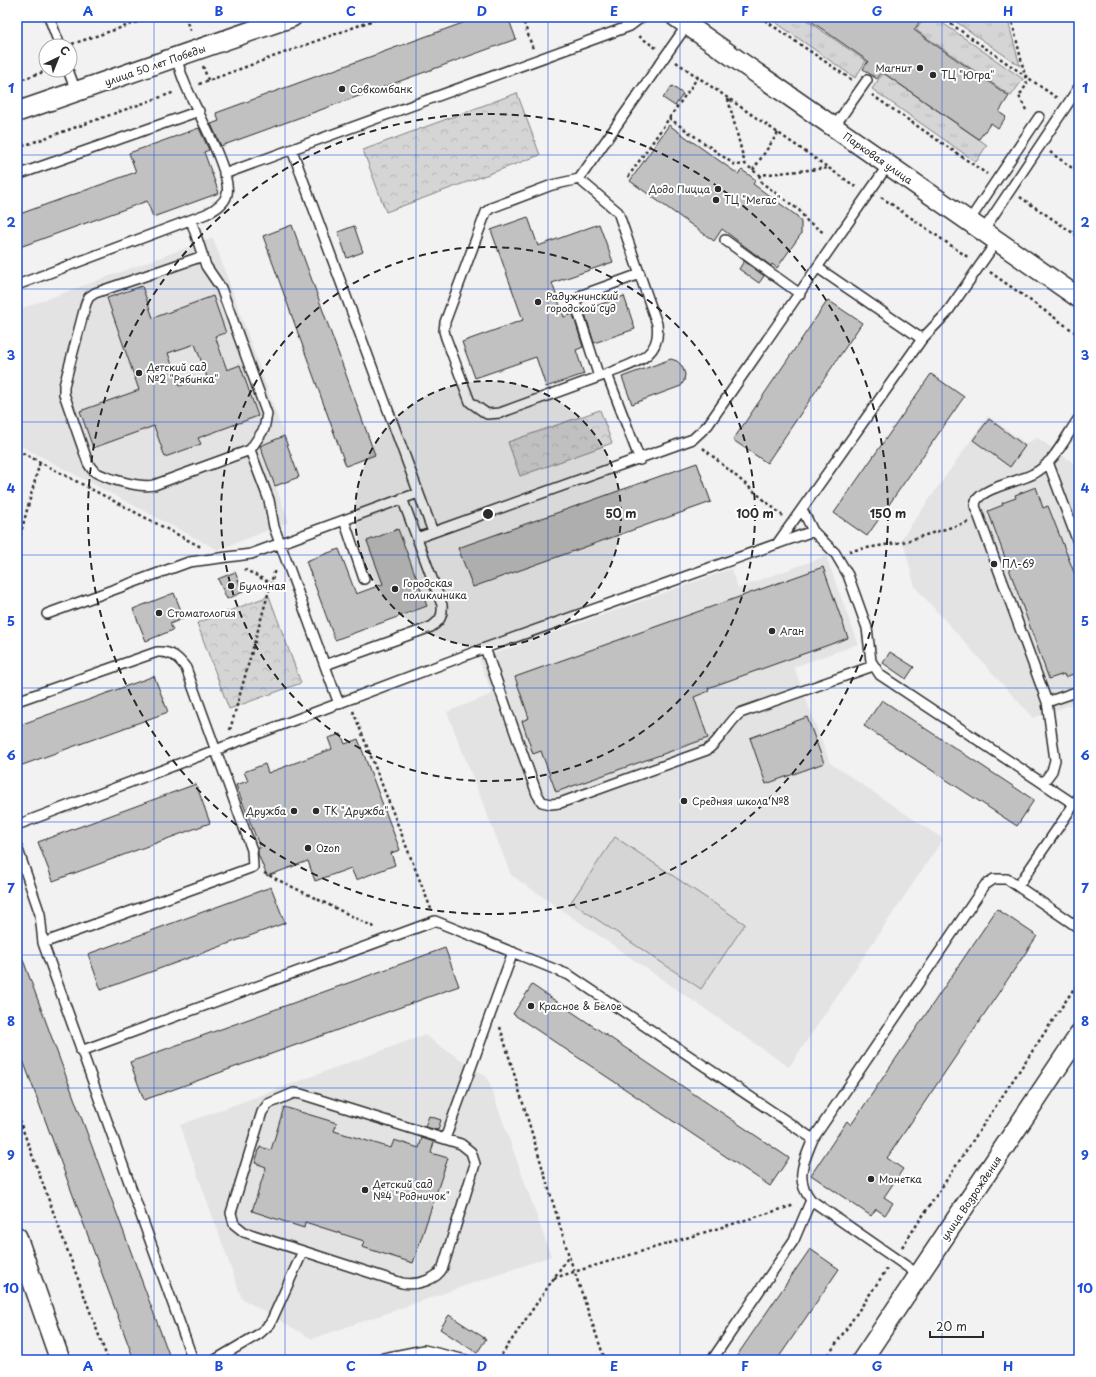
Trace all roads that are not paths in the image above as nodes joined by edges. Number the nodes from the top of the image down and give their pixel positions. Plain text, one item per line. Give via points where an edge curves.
1 (49, 17) edge
2 (292, 17) edge
3 (642, 17) edge
4 (682, 21) edge
5 (57, 38) edge
6 (176, 58) junction
7 (71, 78) edge
8 (864, 83) road end
9 (1079, 87) edge
10 (76, 91) junction
11 (199, 110) junction
12 (17, 112) edge
13 (1039, 117) dead end
14 (834, 127) junction
15 (292, 150) junction
16 (888, 165) junction
17 (224, 174) junction
18 (17, 175) edge
19 (579, 179) junction
20 (191, 220) junction
21 (983, 231) junction
22 (725, 240) dead end
23 (203, 256) junction
24 (818, 268) junction
25 (640, 274) junction
26 (17, 284) edge
27 (800, 294) junction
28 (1079, 298) edge
29 (922, 339) junction
30 (603, 376) junction
31 (1079, 418) edge
32 (250, 450) junction
33 (640, 460) junction
34 (1048, 462) junction
35 (418, 493) junction
36 (402, 498) junction
37 (802, 509) junction
38 (344, 520) junction
39 (813, 531) junction
40 (433, 532) junction
41 (417, 538) junction
42 (777, 544) junction
43 (1079, 545) edge
44 (281, 546) junction
45 (364, 579) dead end
46 (47, 614) dead end
47 (485, 648) junction
48 (325, 665) junction
49 (873, 666) junction
50 (1079, 691) edge
51 (17, 701) edge
52 (1046, 702) junction
53 (339, 704) junction
54 (221, 749) junction
55 (1044, 783) junction
56 (1077, 801) edge
57 (17, 825) edge
58 (17, 847) edge
59 (1018, 886) junction
60 (1079, 928) edge
61 (43, 943) junction
62 (514, 952) junction
63 (1079, 1035) edge
64 (81, 1051) junction
65 (445, 1139) junction
66 (812, 1139) junction
67 (811, 1200) junction
68 (17, 1237) edge
69 (303, 1251) junction
70 (919, 1276) junction
71 (60, 1360) edge
72 (193, 1360) edge
73 (216, 1360) edge
74 (374, 1360) edge
75 (466, 1360) edge
76 (712, 1360) edge
77 (862, 1360) edge

1 - 5 lane
2 - 6 street, улица 50 лет Победы
3 - 15 lane via 630,26
4 - 14 street, Парковая улица
4 - 19 lane via 666,56
6 - 10 street, улица 50 лет Победы
6 - 11 lane via 187,88
7 - 10 lane
8 - 14 lane
9 - 21 lane
10 - 12 street, улица 50 лет Победы
11 - 17 lane
11 - 18 lane
13 - 21 lane via 996,180
14 - 16 street, Парковая улица
15 - 17 lane
15 - 35 lane
16 - 21 street, Парковая улица
16 - 24 lane
17 - 20 lane via 228,194 225,199 215,209
19 - 25 lane via 618,212
19 - 30 lane via 552,185 486,212 445,322 444,331 470,402 487,414 500,413
20 - 23 lane
20 - 26 lane
21 - 28 street, Парковая улица
21 - 29 lane via 980,265 946,314
22 - 27 lane
23 - 32 lane via 206,266 221,288 267,414 264,429
23 - 32 lane via 89,297 64,394 88,463 98,474 148,486
24 - 27 lane
24 - 29 lane
25 - 30 lane via 657,324 659,336 656,346 642,359
25 - 30 lane via 582,295 576,302
27 - 33 lane via 708,425 693,439
29 - 37 lane
30 - 33 lane
31 - 34 lane
32 - 44 lane via 269,500
33 - 40 lane
34 - 43 lane
34 - 52 lane via 1033,475 984,493 978,497 975,506
35 - 36 lane
35 - 40 lane
36 - 38 lane
36 - 41 lane
37 - 39 lane
37 - 42 lane
38 - 44 lane
38 - 45 lane
39 - 42 lane
39 - 49 lane via 835,553 848,575 867,628
40 - 41 lane
41 - 48 lane via 442,605 442,614 438,622 431,627
42 - 47 lane
44 - 46 lane via 247,555 189,562
44 - 48 lane
47 - 49 lane via 537,794 542,802 551,804 707,750 716,744 731,721 740,713
47 - 53 lane
48 - 53 lane
49 - 55 lane via 880,675
50 - 52 lane
51 - 54 lane via 156,652 165,652 180,659 186,668
52 - 55 lane via 1055,760 1052,771
53 - 54 lane
54 - 57 lane
54 - 61 lane via 252,850 253,867
55 - 56 lane
56 - 59 lane
58 - 61 lane via 40,914
59 - 60 lane
59 - 66 lane via 1006,879 994,879 985,885
61 - 64 lane
62 - 64 lane via 435,921
62 - 65 lane
62 - 66 lane via 569,975
63 - 70 street, улица Возрождения
64 - 72 lane
65 - 69 lane via 467,1148 475,1164 439,1274 408,1284
65 - 69 lane via 301,1094 294,1093 268,1104 262,1112 232,1206 232,1218 244,1232
66 - 67 lane via 803,1163 801,1178 804,1191
67 - 70 lane
67 - 76 lane via 794,1240
68 - 71 street
69 - 73 lane via 270,1324 259,1334
70 - 77 street, улица Возрождения
74 - 75 lane via 417,1350

